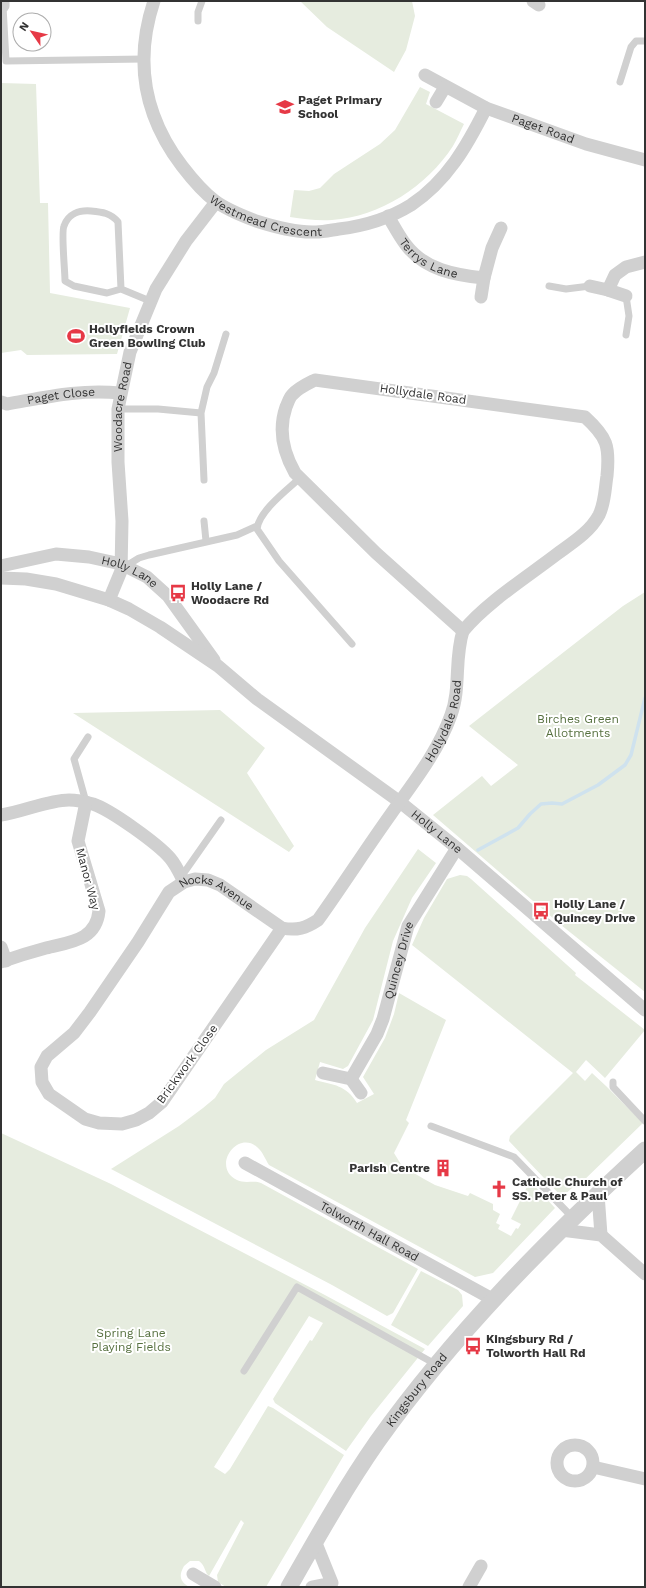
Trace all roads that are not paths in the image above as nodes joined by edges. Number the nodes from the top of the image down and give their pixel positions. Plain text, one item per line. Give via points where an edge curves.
1 (154, 1) edge
2 (202, 1) edge
3 (3, 4) edge
4 (198, 21) dead end
5 (645, 41) edge
6 (144, 59) junction
7 (425, 75) dead end
8 (620, 82) dead end
9 (445, 87) junction
10 (436, 102) dead end
11 (486, 108) junction
12 (645, 160) edge
13 (216, 202) junction
14 (388, 216) junction
15 (501, 228) dead end
16 (645, 262) edge
17 (484, 278) junction
18 (549, 286) dead end
19 (590, 286) joint
20 (121, 288) junction
21 (608, 290) junction
22 (626, 296) joint
23 (481, 297) dead end
24 (150, 301) junction
25 (226, 334) dead end
26 (626, 334) dead end
27 (120, 393) junction
28 (1, 402) edge
29 (118, 409) junction
30 (201, 413) junction
31 (300, 478) junction
32 (204, 480) dead end
33 (204, 521) dead end
34 (257, 526) junction
35 (206, 541) junction
36 (123, 565) junction
37 (1, 566) edge
38 (1, 578) edge
39 (109, 600) junction
40 (463, 631) junction
41 (352, 644) dead end
42 (218, 666) junction
43 (88, 737) dead end
44 (86, 802) junction
45 (400, 802) junction
46 (1, 815) edge
47 (221, 820) dead end
48 (457, 848) junction
49 (183, 879) junction
50 (282, 928) junction
51 (1, 947) edge
52 (3, 961) edge
53 (645, 1010) edge
54 (47, 1056) joint
55 (323, 1073) dead end
56 (351, 1079) junction
57 (613, 1082) dead end
58 (361, 1094) dead end
59 (645, 1120) edge
60 (431, 1126) dead end
61 (645, 1150) edge
62 (245, 1163) dead end
63 (598, 1194) junction
64 (573, 1218) junction
65 (561, 1230) junction
66 (602, 1235) junction
67 (645, 1274) edge
68 (494, 1300) junction
69 (437, 1366) junction
70 (244, 1371) dead end
71 (593, 1467) dead end
72 (645, 1479) edge
73 (315, 1541) junction
74 (481, 1566) dead end
75 (193, 1574) dead end
76 (335, 1585) edge
77 (215, 1587) edge
78 (289, 1587) edge
79 (312, 1587) edge
80 (468, 1587) edge

1 - 6 street, Westmead Crescent via 147,26
2 - 4 lane
3 - 6 lane via 6,61
5 - 8 lane via 636,41 631,47
6 - 13 street, Westmead Crescent via 148,99 169,148 191,178
7 - 9 street, Paget Road
9 - 10 street
9 - 11 street, Paget Road
11 - 12 street, Paget Road via 586,144
11 - 14 street, Westmead Crescent via 458,158 441,179 410,205
13 - 14 street, Westmead Crescent via 242,216 290,230 315,232 354,227
13 - 24 street, Woodacre Road via 186,241
14 - 17 street, Terrys Lane via 416,256 454,274
15 - 17 street via 492,248
16 - 21 street via 626,267 615,275
17 - 23 street
18 - 19 lane via 566,289
19 - 21 street
20 - 20 lane via 107,293 74,286 65,281 63,227 74,213 82,210 103,212 113,216 118,222
20 - 24 lane
21 - 22 street
22 - 26 lane via 629,316
24 - 27 street, Woodacre Road via 130,352
25 - 30 lane via 207,387
27 - 28 street, Paget Close via 67,393 7,404
27 - 29 street, Woodacre Road
29 - 30 lane
29 - 36 street, Woodacre Road
30 - 32 lane
31 - 34 lane via 264,513
31 - 40 street, Hollydale Road via 376,553
31 - 40 street, Hollydale Road via 286,458 282,442 283,422 290,397 300,387 315,380 585,417 594,425 602,433 608,461 605,496 599,515 584,534 480,613
33 - 35 lane
34 - 35 lane via 237,535
34 - 41 lane via 279,561
35 - 36 lane via 149,555
36 - 37 street, Holly Lane via 89,557 56,554
36 - 39 street, Woodacre Road
36 - 42 street, Holly Lane via 147,577 168,596
38 - 39 street, Holly Lane via 56,584
39 - 42 street, Holly Lane via 129,608
40 - 45 street, Hollydale Road via 458,645 457,695 451,715 443,736
42 - 45 street, Holly Lane via 257,699
43 - 44 lane via 74,759
44 - 46 street via 69,800
44 - 49 street via 108,812 152,842 170,859
44 - 52 street, Manor Way via 78,841 99,910 98,920 88,934 77,940
45 - 48 street, Holly Lane
45 - 50 street via 318,920 306,928
47 - 49 lane
48 - 53 street, Holly Lane
48 - 56 street, Quincey Drive via 408,926 383,1019
49 - 50 street, Nocks Avenue via 208,880 220,885
49 - 54 street, Nocks Avenue via 169,892 138,942 74,1033
50 - 54 street, Brickwork Close via 162,1102 149,1113 122,1124 99,1124 85,1119 49,1094 42,1082 42,1067
51 - 52 street
55 - 56 street
56 - 58 street
57 - 59 lane via 613,1087
60 - 64 lane via 514,1157
61 - 63 street, Kingsbury Road
62 - 68 street, Tolworth Hall Road
63 - 64 street, Kingsbury Road
63 - 66 street
64 - 65 street, Kingsbury Road
65 - 66 street
65 - 68 street, Kingsbury Road
66 - 67 street
68 - 69 street, Kingsbury Road
69 - 70 lane via 297,1287
69 - 73 street, Kingsbury Road via 377,1442
71 - 72 street
73 - 76 street
73 - 78 street, Kingsbury Road
74 - 80 street
75 - 77 street
76 - 79 street

